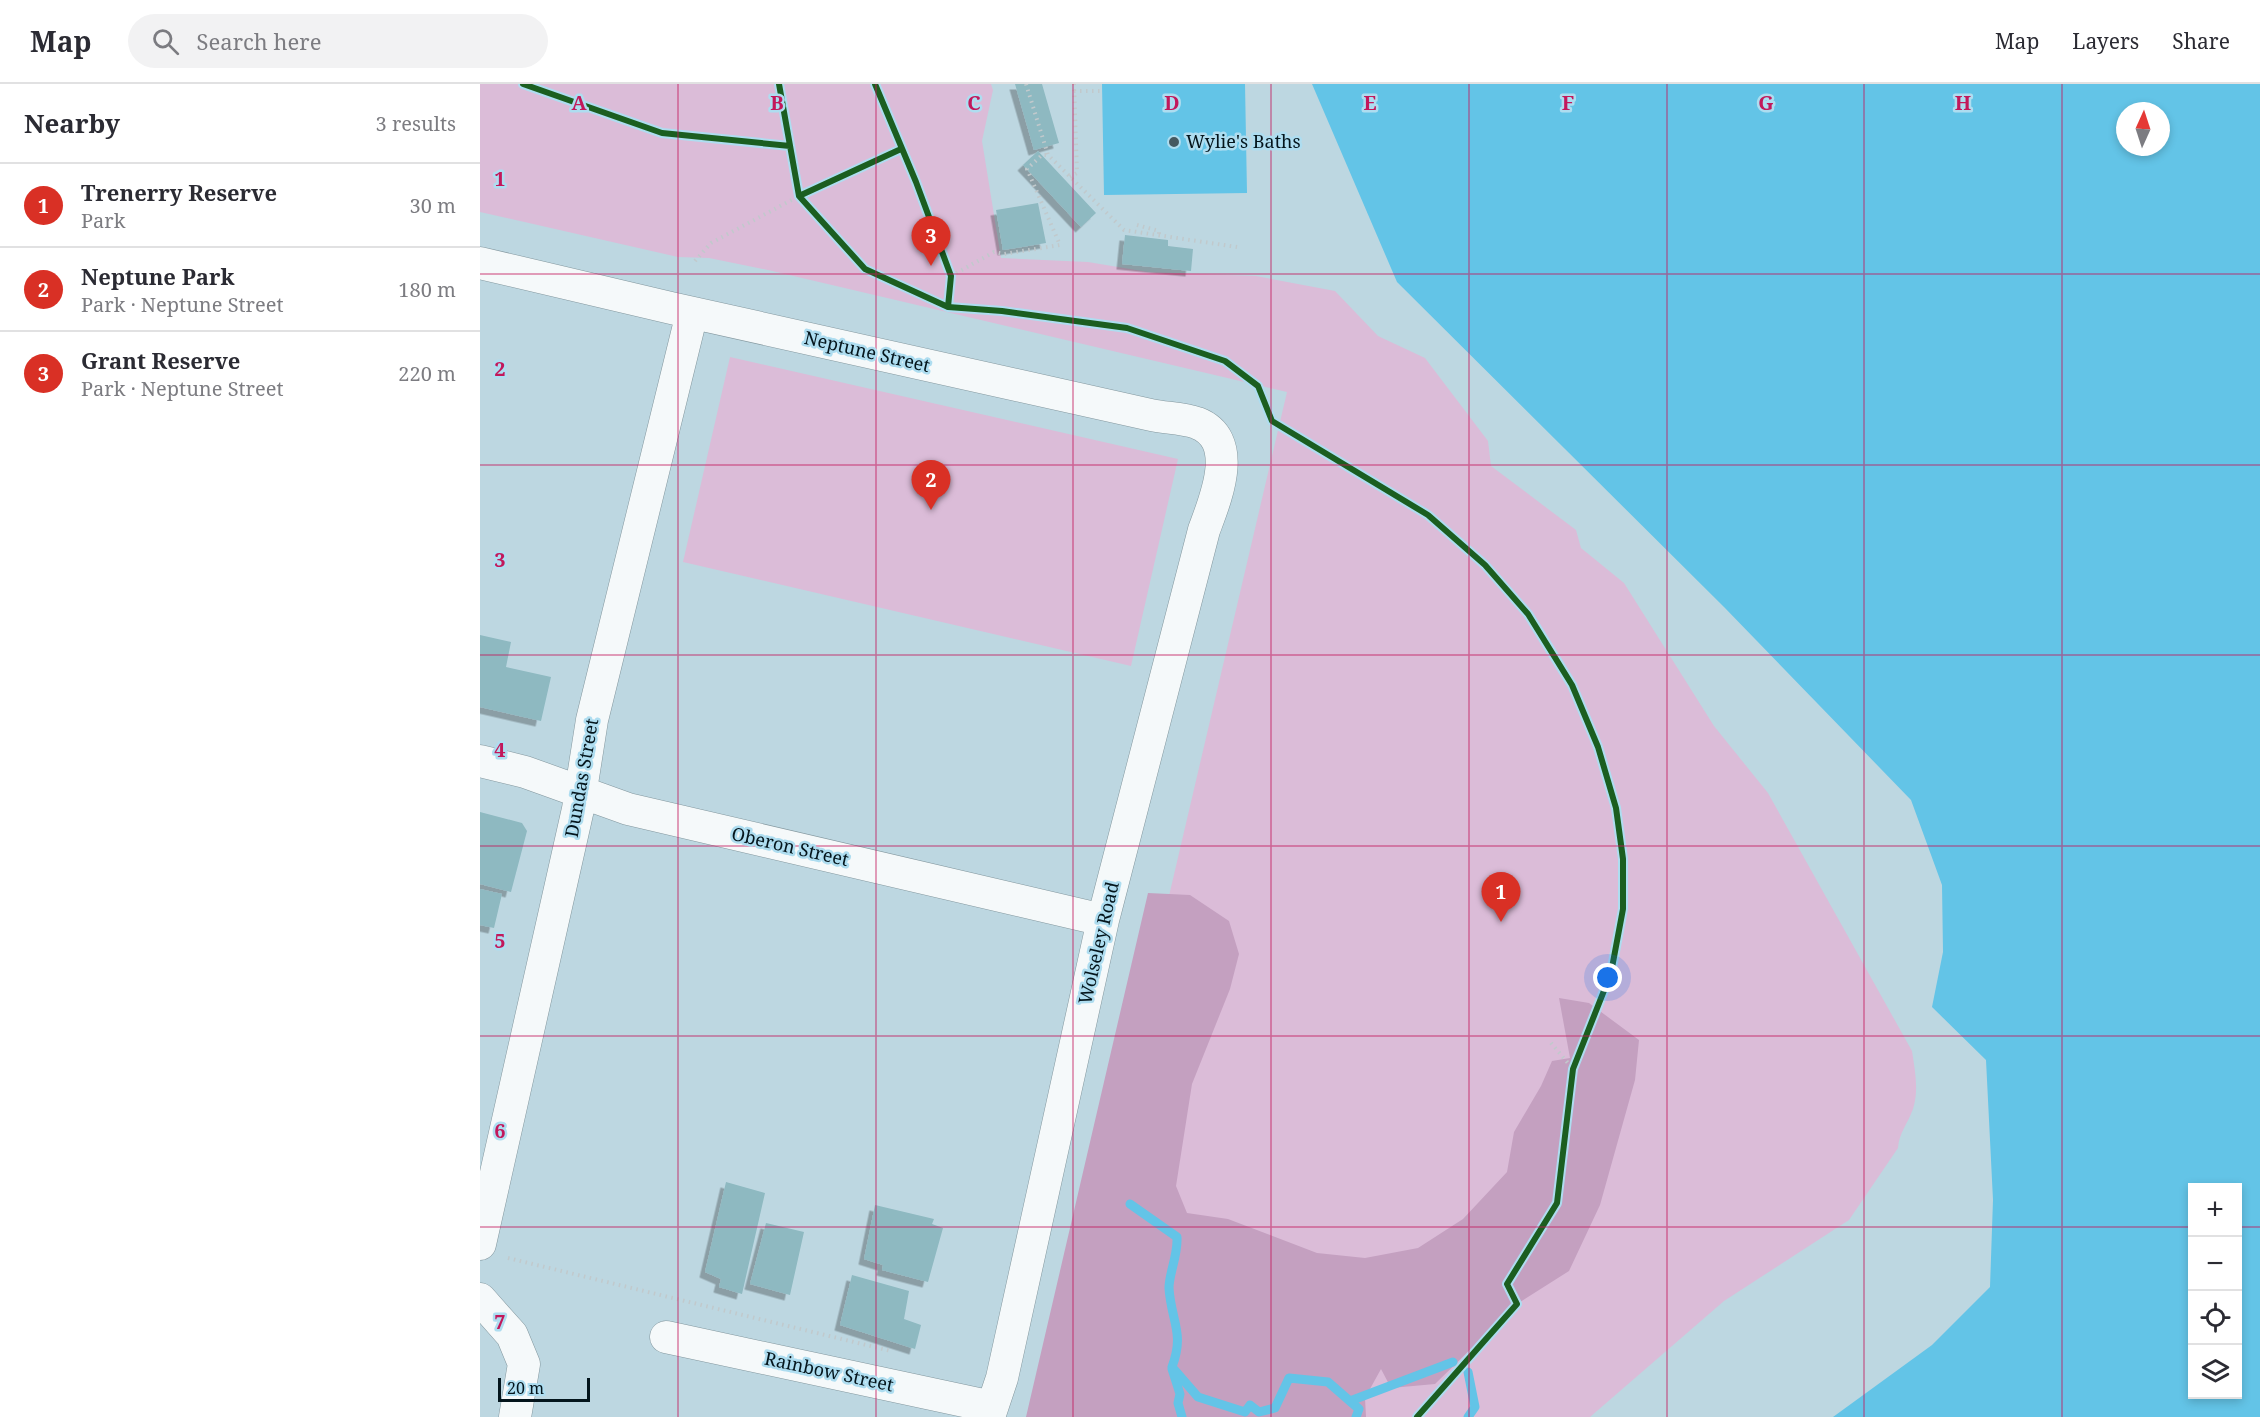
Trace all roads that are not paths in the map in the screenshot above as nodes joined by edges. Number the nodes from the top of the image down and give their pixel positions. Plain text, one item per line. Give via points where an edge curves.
1 (480, 263) edge
2 (692, 313) junction
3 (1222, 473) joint
4 (480, 761) edge
5 (581, 792) junction
6 (1103, 920) junction
7 (492, 1250) edge
8 (480, 1299) edge
9 (666, 1337) dead end
10 (990, 1412) edge
11 (515, 1417) edge

1 - 2 street, Neptune Street
2 - 3 street, Neptune Street via 1196,423 1216,440
2 - 5 street, Dundas Street via 591,720
3 - 6 street, Wolseley Road
4 - 5 street, Oberon Street
5 - 6 street, Oberon Street via 628,809
5 - 7 street, Dundas Street
6 - 10 street, Wolseley Road via 1002,1378
8 - 11 street via 512,1335 524,1364
9 - 10 street, Rainbow Street

